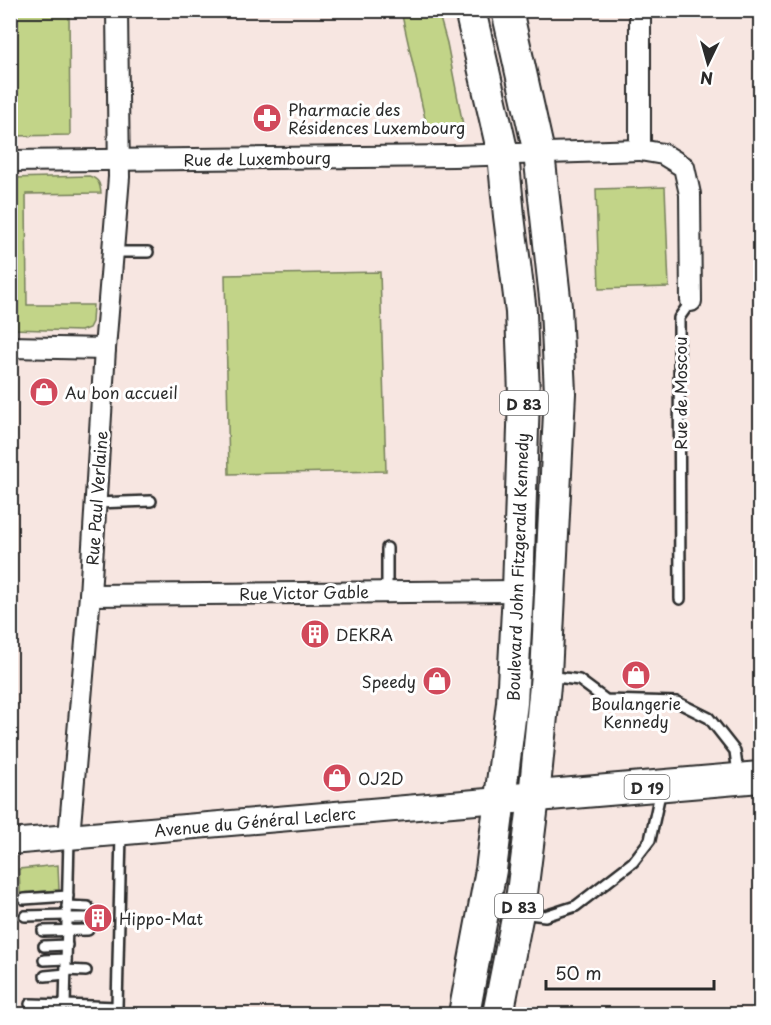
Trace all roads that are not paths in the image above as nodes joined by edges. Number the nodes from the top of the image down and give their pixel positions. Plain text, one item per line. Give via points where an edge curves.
1 (117, 10) edge
2 (470, 10) edge
3 (507, 10) edge
4 (640, 10) edge
5 (640, 150) junction
6 (538, 153) junction
7 (503, 154) junction
8 (119, 159) junction
9 (10, 161) edge
10 (113, 252) junction
11 (148, 252) dead end
12 (691, 302) joint
13 (10, 347) edge
14 (105, 349) junction
15 (151, 501) dead end
16 (95, 503) junction
17 (387, 548) dead end
18 (387, 591) junction
19 (518, 591) junction
20 (90, 595) junction
21 (680, 599) dead end
22 (546, 675) junction
23 (750, 778) edge
24 (661, 786) junction
25 (534, 797) junction
26 (500, 800) junction
27 (121, 832) junction
28 (69, 837) junction
29 (10, 842) edge
30 (24, 899) dead end
31 (88, 907) dead end
32 (109, 908) dead end
33 (120, 908) junction
34 (68, 909) junction
35 (519, 912) junction
36 (25, 916) dead end
37 (88, 918) dead end
38 (108, 919) dead end
39 (119, 919) junction
40 (67, 930) junction
41 (88, 930) dead end
42 (108, 930) dead end
43 (119, 931) junction
44 (43, 932) dead end
45 (67, 945) junction
46 (44, 946) dead end
47 (66, 959) junction
48 (44, 960) dead end
49 (86, 970) dead end
50 (107, 971) dead end
51 (66, 972) junction
52 (118, 972) junction
53 (45, 976) dead end
54 (30, 1004) dead end
55 (65, 1005) junction
56 (464, 1014) edge
57 (498, 1014) edge

1 - 8 street, Rue Paul Verlaine
2 - 7 main road, Boulevard John Fitzgerald Kennedy / D 83
3 - 6 main road, Boulevard John Fitzgerald Kennedy / D 83
4 - 5 street
5 - 6 street, Rue de Moscou
5 - 12 street, Rue de Moscou via 663,154 684,167 690,194
6 - 7 street
6 - 22 main road, Boulevard John Fitzgerald Kennedy / D 83 via 556,306 560,393
7 - 8 street, Rue de Luxembourg
7 - 19 main road, Boulevard John Fitzgerald Kennedy / D 83 via 525,395
8 - 9 street, Rue de Luxembourg
8 - 10 street, Rue Paul Verlaine
10 - 11 lane
10 - 14 street, Rue Paul Verlaine
12 - 21 lane, Rue de Moscou via 679,318
13 - 14 street
14 - 16 street, Rue Paul Verlaine
15 - 16 lane
16 - 20 street, Rue Paul Verlaine
17 - 18 lane
18 - 19 street, Rue Victor Gable
18 - 20 street, Rue Victor Gable
19 - 26 main road, Boulevard John Fitzgerald Kennedy / D 83 via 512,703
20 - 28 street, Rue Paul Verlaine
22 - 23 lane via 579,680 606,700 677,702 709,718
22 - 25 main road, Boulevard John Fitzgerald Kennedy / D 83
23 - 24 main road, D 19
24 - 25 main road, D 19
24 - 35 lane via 650,840 633,862 576,906 545,916
25 - 26 main road, D 19
25 - 35 main road, D 83
26 - 27 street, Avenue du Général Leclerc
26 - 56 main road, D 83
27 - 28 street, Avenue du Général Leclerc
27 - 33 lane
28 - 29 street, Avenue du Général Leclerc
28 - 34 lane
30 - 34 lane
31 - 34 lane
32 - 33 lane
33 - 39 lane
34 - 36 lane
34 - 37 lane
34 - 40 lane
35 - 57 main road, D 83
38 - 39 lane
39 - 43 lane
40 - 41 lane
40 - 44 lane
40 - 45 lane
42 - 43 lane
43 - 52 lane
45 - 46 lane
45 - 47 lane
47 - 48 lane
47 - 51 lane
49 - 51 lane
50 - 52 lane
51 - 53 lane
51 - 55 lane
52 - 55 lane via 117,1007
54 - 55 lane

